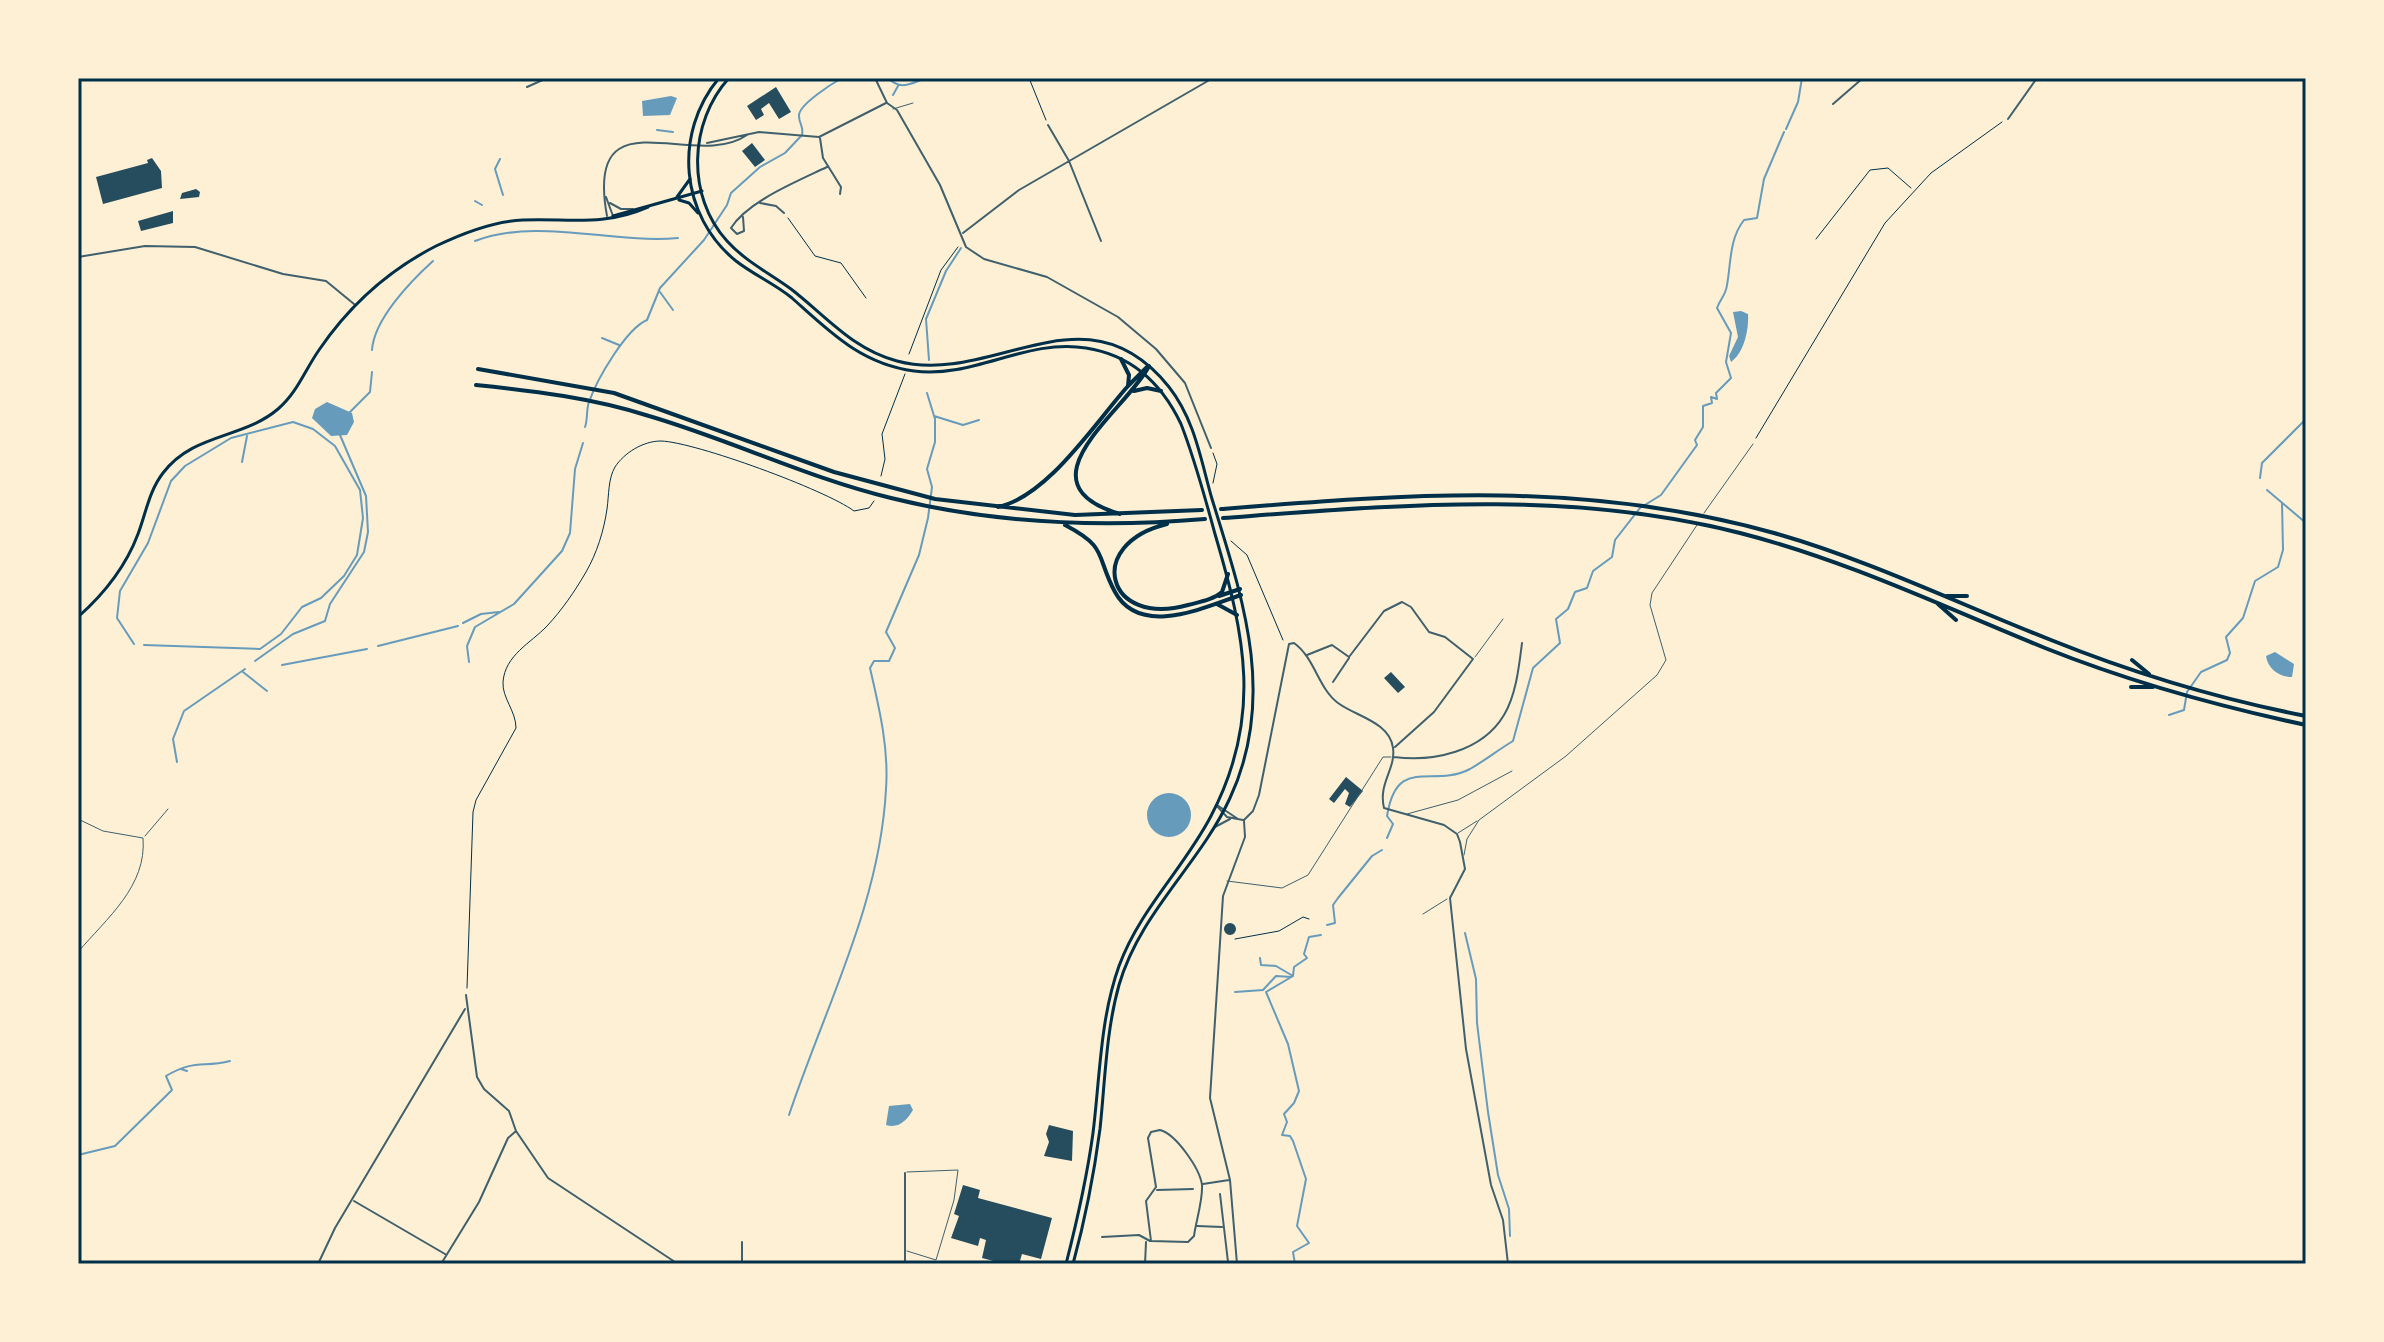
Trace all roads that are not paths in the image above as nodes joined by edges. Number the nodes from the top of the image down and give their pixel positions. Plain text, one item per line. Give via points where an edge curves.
1 (547, 78) edge
2 (719, 78) edge
3 (729, 78) edge
4 (875, 78) edge
5 (1213, 78) edge
6 (1863, 78) edge
7 (2037, 78) edge
8 (527, 87) dead end
9 (887, 103) junction
10 (913, 103) dead end
11 (1833, 104) dead end
12 (893, 109) junction
13 (2008, 119) road end
14 (1048, 125) road end
15 (747, 135) junction
16 (819, 137) junction
17 (703, 144) junction
18 (1069, 161) junction
19 (827, 167) junction
20 (690, 179) junction
21 (702, 191) junction
22 (693, 194) junction
23 (840, 194) dead end
24 (605, 196) junction
25 (675, 200) junction
26 (610, 203) junction
27 (759, 203) junction
28 (648, 207) junction
29 (633, 209) junction
30 (784, 213) road end
31 (610, 217) junction
32 (701, 217) junction
33 (743, 217) dead end
34 (962, 233) junction
35 (1101, 241) dead end
36 (78, 257) edge
37 (355, 305) junction
38 (1121, 359) junction
39 (1149, 366) junction
40 (478, 369) dead end
41 (1143, 372) junction
42 (476, 385) dead end
43 (1128, 386) junction
44 (1131, 391) junction
45 (1161, 391) junction
46 (1753, 444) road end
47 (1211, 448) road end
48 (993, 508) junction
49 (1221, 509) dead end
50 (1202, 510) dead end
51 (1126, 515) junction
52 (1223, 518) dead end
53 (1205, 519) dead end
54 (1177, 521) junction
55 (1063, 524) junction
56 (1228, 574) junction
57 (1240, 592) junction
58 (1232, 595) junction
59 (1218, 596) junction
60 (1943, 596) junction
61 (1967, 596) dead end
62 (1936, 602) junction
63 (1215, 603) junction
64 (1237, 615) junction
65 (78, 617) edge
66 (1503, 619) dead end
67 (1956, 620) dead end
68 (1522, 643) dead end
69 (1306, 655) junction
70 (1349, 657) junction
71 (1473, 659) junction
72 (2132, 660) dead end
73 (2150, 676) junction
74 (1333, 682) dead end
75 (2131, 687) dead end
76 (2155, 687) junction
77 (2306, 716) edge
78 (2306, 725) edge
79 (1394, 748) junction
80 (1393, 757) junction
81 (1512, 771) dead end
82 (1216, 805) junction
83 (168, 809) dead end
84 (1223, 811) junction
85 (1401, 815) junction
86 (78, 819) edge
87 (1232, 819) junction
88 (1239, 819) junction
89 (1244, 820) junction
90 (1479, 820) junction
91 (1214, 828) junction
92 (1457, 834) junction
93 (143, 838) junction
94 (1463, 858) junction
95 (1227, 881) junction
96 (1450, 898) junction
97 (1423, 914) dead end
98 (78, 952) edge
99 (466, 995) road end
100 (466, 1008) junction
101 (516, 1131) junction
102 (905, 1173) joint
103 (1230, 1180) junction
104 (1202, 1184) junction
105 (1193, 1189) dead end
106 (1156, 1190) junction
107 (1220, 1194) dead end
108 (353, 1201) junction
109 (1195, 1226) junction
110 (1224, 1227) junction
111 (740, 1234) dead end
112 (1102, 1237) dead end
113 (1149, 1241) junction
114 (742, 1242) joint
115 (905, 1250) junction
116 (447, 1255) junction
117 (1228, 1262) edge
118 (318, 1264) edge
119 (441, 1264) edge
120 (678, 1264) edge
121 (742, 1264) edge
122 (905, 1264) edge
123 (1066, 1264) edge
124 (1073, 1264) edge
125 (1145, 1264) edge
126 (1237, 1264) edge
127 (1508, 1264) edge

1 - 8 street
2 - 20 main road via 690,135
3 - 21 main road via 712,101 699,137
4 - 9 street
5 - 18 street
6 - 11 street
7 - 13 street
9 - 12 street
9 - 16 street
10 - 12 lane
12 - 34 street via 940,185
14 - 18 street
15 - 16 street
15 - 17 street
15 - 17 street via 726,144
16 - 19 street
17 - 24 street via 629,144 608,163
18 - 34 street
18 - 35 street
19 - 23 street
19 - 27 street
20 - 22 main road
20 - 25 main road
21 - 22 main road
21 - 39 main road via 723,237 848,340 896,361 923,366 969,362 1034,342 1082,339 1116,348
22 - 25 main road
22 - 32 main road
24 - 26 street
24 - 31 street
25 - 28 main road
25 - 32 main road via 689,203
26 - 29 street
26 - 31 street
27 - 30 street
27 - 33 street
28 - 29 main road
28 - 31 main road
29 - 31 main road
31 - 37 main road via 580,223 523,220 473,231 404,264
32 - 38 main road via 737,262 790,296 843,345 871,360 939,373 1063,346
34 - 47 street via 963,243 984,259 1024,268 1078,293 1156,349 1185,383
36 - 37 street via 145,246 195,247 283,274 326,281
37 - 65 main road via 279,409 197,444 169,465 154,487 130,552
38 - 41 main road
38 - 43 highway
39 - 41 highway
39 - 57 main road via 1174,394 1191,426
40 - 48 highway via 614,393 863,481
41 - 43 highway
41 - 44 highway
41 - 45 main road
42 - 55 highway via 611,405 861,490 982,516
43 - 48 highway via 1036,490
44 - 45 highway
44 - 51 highway via 1086,442 1076,471 1092,502
45 - 56 main road via 1181,424
46 - 90 lane via 1656,583 1650,605 1666,660 1657,675 1566,756
48 - 51 highway
49 - 60 highway via 1445,493 1549,495 1633,504 1811,544
50 - 51 highway
52 - 62 highway via 1445,502 1544,503 1710,526 1829,559
53 - 54 highway
54 - 55 highway
54 - 59 highway via 1145,529 1122,547 1116,572 1122,592 1138,607 1157,612
55 - 63 highway via 1094,543 1115,592 1139,614 1161,617
56 - 58 main road
56 - 59 highway
57 - 58 highway
57 - 84 main road via 1252,645 1254,708 1243,763
58 - 59 highway
58 - 63 highway
58 - 64 main road
60 - 61 highway
60 - 73 highway
62 - 67 highway
62 - 76 highway
63 - 64 highway
64 - 82 main road via 1245,706 1235,756
66 - 71 lane
68 - 80 street via 1509,705 1498,724 1439,759
69 - 70 street via 1332,645
69 - 79 street via 1331,697 1376,723
69 - 89 street via 1289,644 1259,795
70 - 71 street via 1384,611 1402,602 1429,632 1445,637
70 - 74 street
71 - 79 street via 1434,712
72 - 73 highway
73 - 77 highway
75 - 76 highway
76 - 78 highway
79 - 80 street
80 - 85 street via 1383,785 1385,809
80 - 95 lane via 1383,757 1377,764 1308,875 1282,888
81 - 85 lane via 1458,800
82 - 84 street
82 - 123 main road via 1139,923 1119,967
83 - 93 lane
84 - 87 street
84 - 88 street
84 - 91 main road
85 - 92 street via 1444,825
86 - 93 lane via 103,831
87 - 88 street
87 - 91 street
88 - 89 street
89 - 95 street via 1245,837
90 - 92 lane
90 - 94 lane
91 - 124 main road via 1138,938 1119,985 1099,1136
92 - 94 street
93 - 98 lane via 135,885
94 - 96 street via 1465,869
95 - 103 street via 1210,1098
96 - 97 lane
96 - 127 street via 1466,1049
99 - 100 street
100 - 101 street via 477,1077 509,1111
100 - 108 street
101 - 116 street
101 - 120 street via 548,1178
102 - 115 street
102 - 115 lane via 958,1170 936,1260
103 - 104 street
103 - 126 street
104 - 106 street via 1168,1133 1153,1131 1148,1142
104 - 109 street
105 - 106 street
106 - 113 street via 1146,1201
107 - 110 street
108 - 116 street
108 - 118 street
109 - 110 street
109 - 113 street via 1188,1242
110 - 117 street
111 - 114 lane
112 - 113 street via 1139,1235
113 - 125 street
114 - 121 street
115 - 122 street
116 - 119 street

